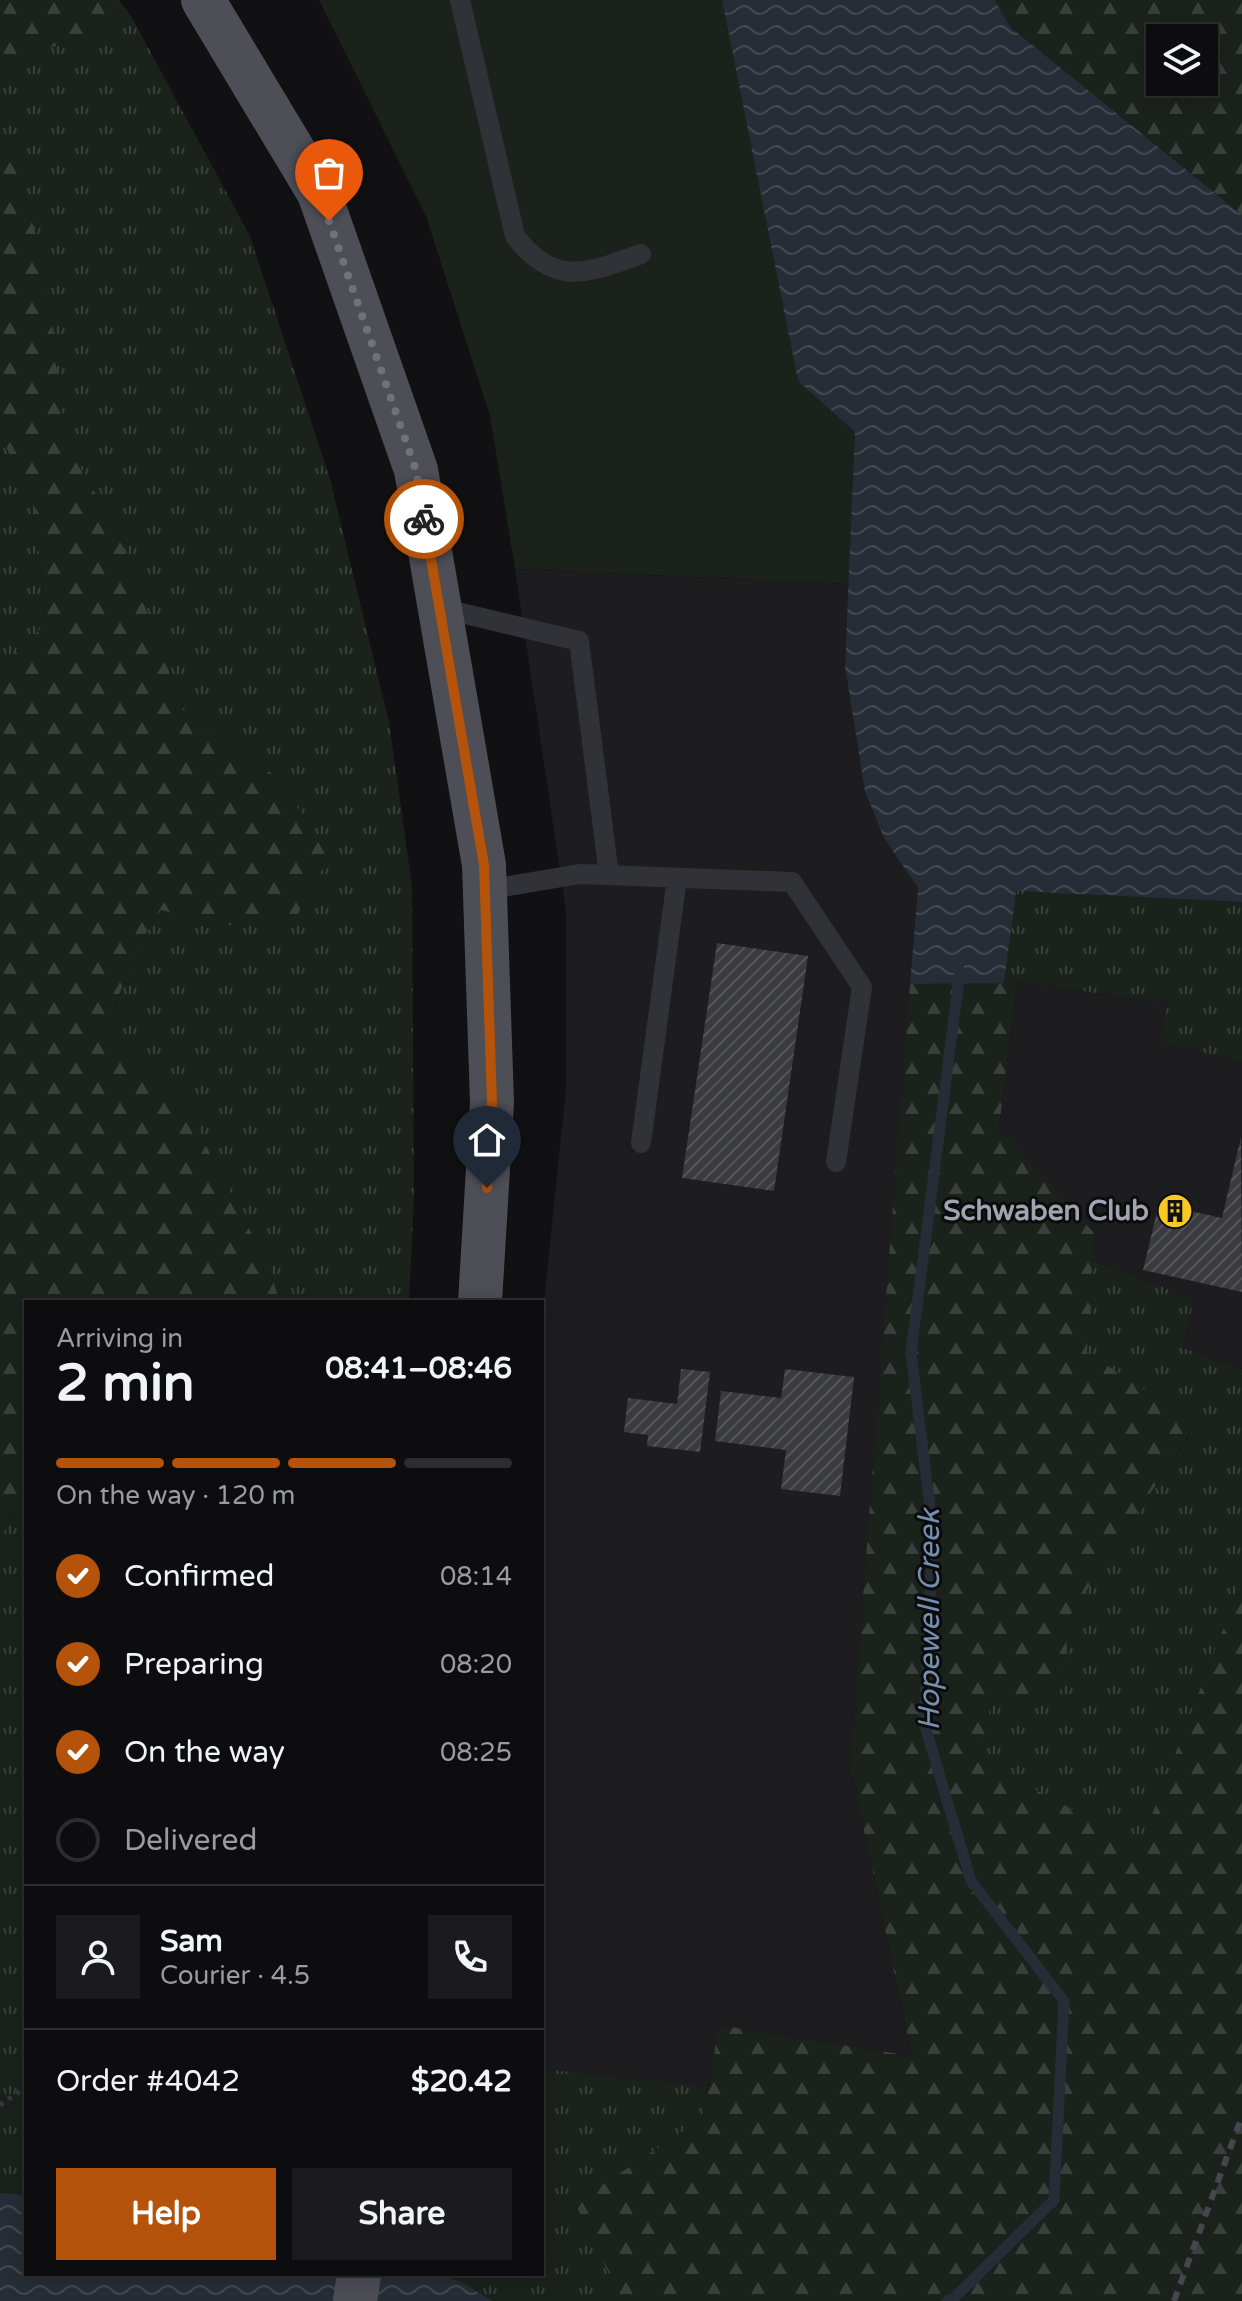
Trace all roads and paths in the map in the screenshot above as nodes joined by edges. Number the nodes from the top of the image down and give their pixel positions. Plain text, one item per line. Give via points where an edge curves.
1 (203, 0) edge
2 (460, 0) edge
3 (641, 254) dead end
4 (440, 608) junction
5 (609, 875) junction
6 (677, 878) junction
7 (485, 890) junction
8 (641, 1143) dead end
9 (836, 1162) dead end
10 (480, 1300) edge
11 (24, 2088) edge
12 (0, 2105) edge
13 (359, 2276) edge
14 (355, 2301) edge

1 - 4 main road via 319,193 416,470
2 - 3 lane via 515,236 530,255 558,270 590,272
4 - 5 lane via 579,641
4 - 7 main road
5 - 6 lane
5 - 7 lane via 580,874
6 - 8 lane
6 - 9 lane via 792,882 862,987
7 - 10 main road via 492,1102
11 - 12 path
13 - 14 main road

